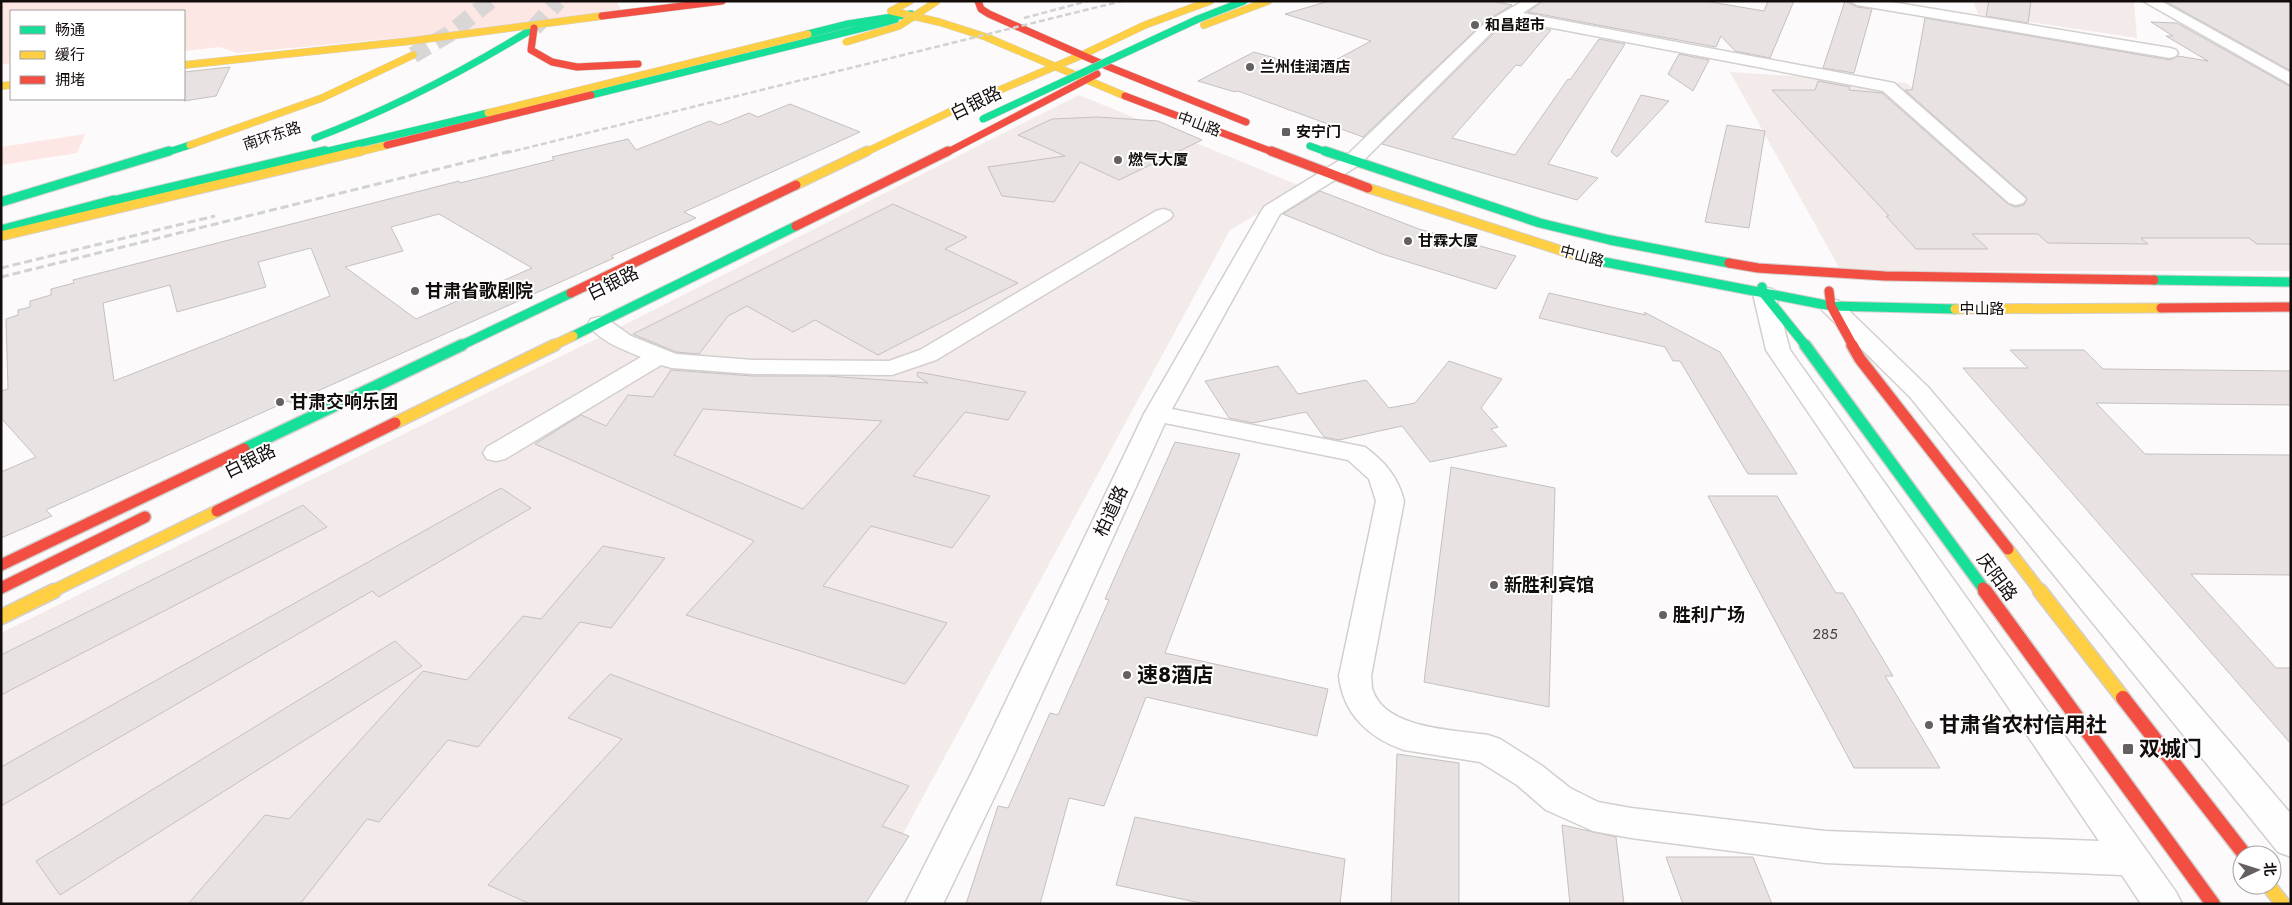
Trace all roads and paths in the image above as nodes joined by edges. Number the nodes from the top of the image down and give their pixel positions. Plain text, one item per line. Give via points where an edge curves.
1 (722, 1) edge
2 (909, 1) edge
3 (937, 1) edge
4 (978, 1) edge
5 (1210, 1) edge
6 (1226, 1) edge
7 (1244, 1) edge
8 (1268, 1) edge
9 (1534, 1) edge
10 (1858, 1) edge
11 (2150, 1) edge
12 (911, 14) junction
13 (1508, 15) junction
14 (2170, 53) dead end
15 (1082, 55) junction
16 (413, 56) tunnel mouth
17 (185, 65) edge
18 (1056, 66) junction
19 (2265, 66) junction
20 (2291, 66) edge
21 (1109, 67) junction
22 (2291, 80) edge
23 (1084, 81) junction
24 (974, 124) dead end
25 (1253, 124) dead end
26 (205, 141) junction
27 (1298, 141) dead end
28 (302, 142) dead end
29 (274, 151) dead end
30 (1342, 167) junction
31 (236, 182) junction
32 (1, 189) edge
33 (2016, 199) dead end
34 (1, 202) edge
35 (98, 205) junction
36 (1163, 215) dead end
37 (740, 225) dead end
38 (1, 230) edge
39 (1, 236) edge
40 (1827, 274) junction
41 (1761, 281) junction
42 (2291, 282) edge
43 (1831, 306) junction
44 (2291, 307) edge
45 (599, 324) junction
46 (659, 356) junction
47 (1156, 414) junction
48 (496, 452) dead end
49 (153, 513) dead end
50 (1, 565) edge
51 (1, 588) edge
52 (1, 617) edge
53 (2291, 841) edge
54 (2237, 845) edge
55 (2132, 859) junction
56 (924, 904) edge
57 (2163, 904) edge
58 (2213, 904) edge

1 - 17 main road via 411,41
2 - 12 main road, 中山路 via 891,12
2 - 28 main road, 南环东路 via 681,57 629,65 577,67 552,62 531,50 534,28 477,64 418,95 347,127
3 - 31 main road, bridge via 899,26 846,42 463,135 270,178
4 - 15 main road, 中山路 via 981,9 989,14
5 - 15 main road via 1145,25
6 - 37 main road, 白银路 via 970,114
7 - 24 main road, 白银路, bridge via 1198,19
8 - 21 main road via 1178,34
9 - 13 street, 柏道路
10 - 14 street
11 - 19 street
12 - 18 main road, 中山路 via 963,29
12 - 31 main road
12 - 35 main road via 848,24 664,71
13 - 30 street, 柏道路 via 1469,45
13 - 33 street via 1888,87
15 - 18 main road
15 - 21 main road, 中山路
16 - 26 main road, 南环东路 via 311,102
18 - 23 main road, 中山路
18 - 50 main road via 953,110
19 - 20 street
19 - 22 street
21 - 23 main road
21 - 25 main road, 中山路
23 - 30 main road, 中山路
23 - 45 main road via 1002,125
26 - 32 main road
26 - 34 main road, 南环东路
27 - 30 main road, 中山路
29 - 35 main road, 南环东路
30 - 41 main road, 中山路
30 - 41 main road, 中山路 via 1354,184 1584,258
30 - 47 street, 柏道路 via 1272,210
31 - 39 main road
35 - 38 main road, 南环东路
36 - 46 street via 928,355 892,368 753,367 672,361
40 - 41 main road, 中山路
40 - 42 main road, 中山路
40 - 43 main road, 庆阳路
41 - 43 main road, 中山路
41 - 55 street via 1778,350
41 - 58 main road, 庆阳路
43 - 44 main road, 中山路 via 1912,309
43 - 53 street via 1919,392
43 - 54 main road, 庆阳路 via 1860,359
45 - 46 street via 622,341
45 - 52 main road
46 - 48 street
47 - 55 street via 1356,453 1387,483 1390,501 1355,676 1357,693 1367,710 1383,725 1404,736 1488,749 1529,775 1558,799 1593,816 1631,824 1825,847
47 - 56 street, 柏道路 via 987,777
49 - 51 main road
55 - 57 street

